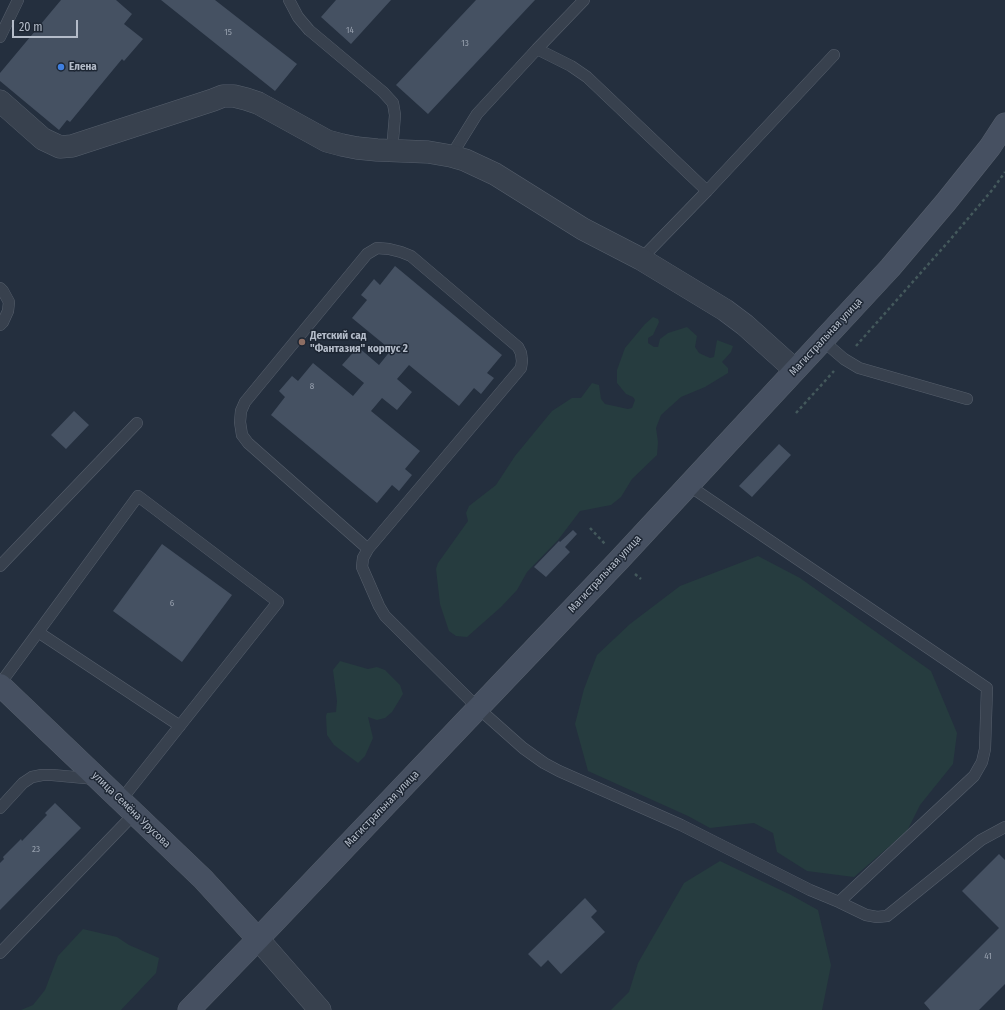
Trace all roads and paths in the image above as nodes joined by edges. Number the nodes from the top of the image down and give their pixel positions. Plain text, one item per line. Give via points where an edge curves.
1 (18, 0) edge
2 (289, 0) edge
3 (584, 0) edge
4 (0, 37) edge
5 (537, 49) junction
6 (834, 54) dead end
7 (0, 101) edge
8 (1005, 124) edge
9 (392, 151) junction
10 (451, 156) junction
11 (1005, 172) edge
12 (707, 191) junction
13 (641, 259) junction
14 (0, 288) edge
15 (0, 325) edge
16 (822, 340) junction
17 (844, 359) junction
18 (795, 370) junction
19 (967, 399) dead end
20 (796, 413) dead end
21 (137, 422) dead end
22 (688, 485) junction
23 (368, 549) junction
24 (0, 566) edge
25 (38, 632) junction
26 (0, 685) edge
27 (478, 708) junction
28 (180, 726) junction
29 (99, 779) junction
30 (128, 807) junction
31 (0, 808) edge
32 (1005, 827) edge
33 (839, 902) junction
34 (258, 940) junction
35 (0, 953) edge
36 (189, 1010) edge
37 (320, 1010) edge

1 - 4 lane
2 - 9 lane via 309,30 383,92 392,103 395,116
3 - 5 lane
5 - 10 lane via 477,114
5 - 12 lane via 587,77
6 - 12 lane
7 - 9 street via 42,139 60,147 72,146 223,96 234,96 258,103 327,141 357,148
8 - 16 main road, Магистральная улица via 946,202 890,268
9 - 10 street via 428,152
10 - 13 street via 495,174 583,228
11 - 17 path via 949,241
12 - 13 lane
13 - 18 street via 725,310 761,338
14 - 15 lane via 9,302 8,311
16 - 17 lane
16 - 18 main road, Магистральная улица
17 - 19 lane via 859,368
17 - 20 path
18 - 22 main road, Магистральная улица
21 - 24 lane
22 - 27 main road, Магистральная улица
22 - 33 lane via 987,688 985,749 982,762 974,776
23 - 23 lane via 248,443 242,435 240,417 245,402 368,254 377,248 389,248 411,256 518,347 522,361 521,368
23 - 27 lane via 362,567 385,616
25 - 26 lane
25 - 28 lane
25 - 28 lane via 138,496 278,602
26 - 29 main road, улица Семёна Урусова
27 - 33 lane via 523,748 559,772 680,825
27 - 34 main road, Магистральная улица
28 - 30 lane
29 - 30 main road, улица Семёна Урусова
29 - 31 lane via 42,775 23,783
30 - 34 main road, улица Семёна Урусова via 203,879
30 - 35 lane
32 - 33 lane via 981,840 888,916 866,915
34 - 36 main road, Магистральная улица
34 - 37 street

